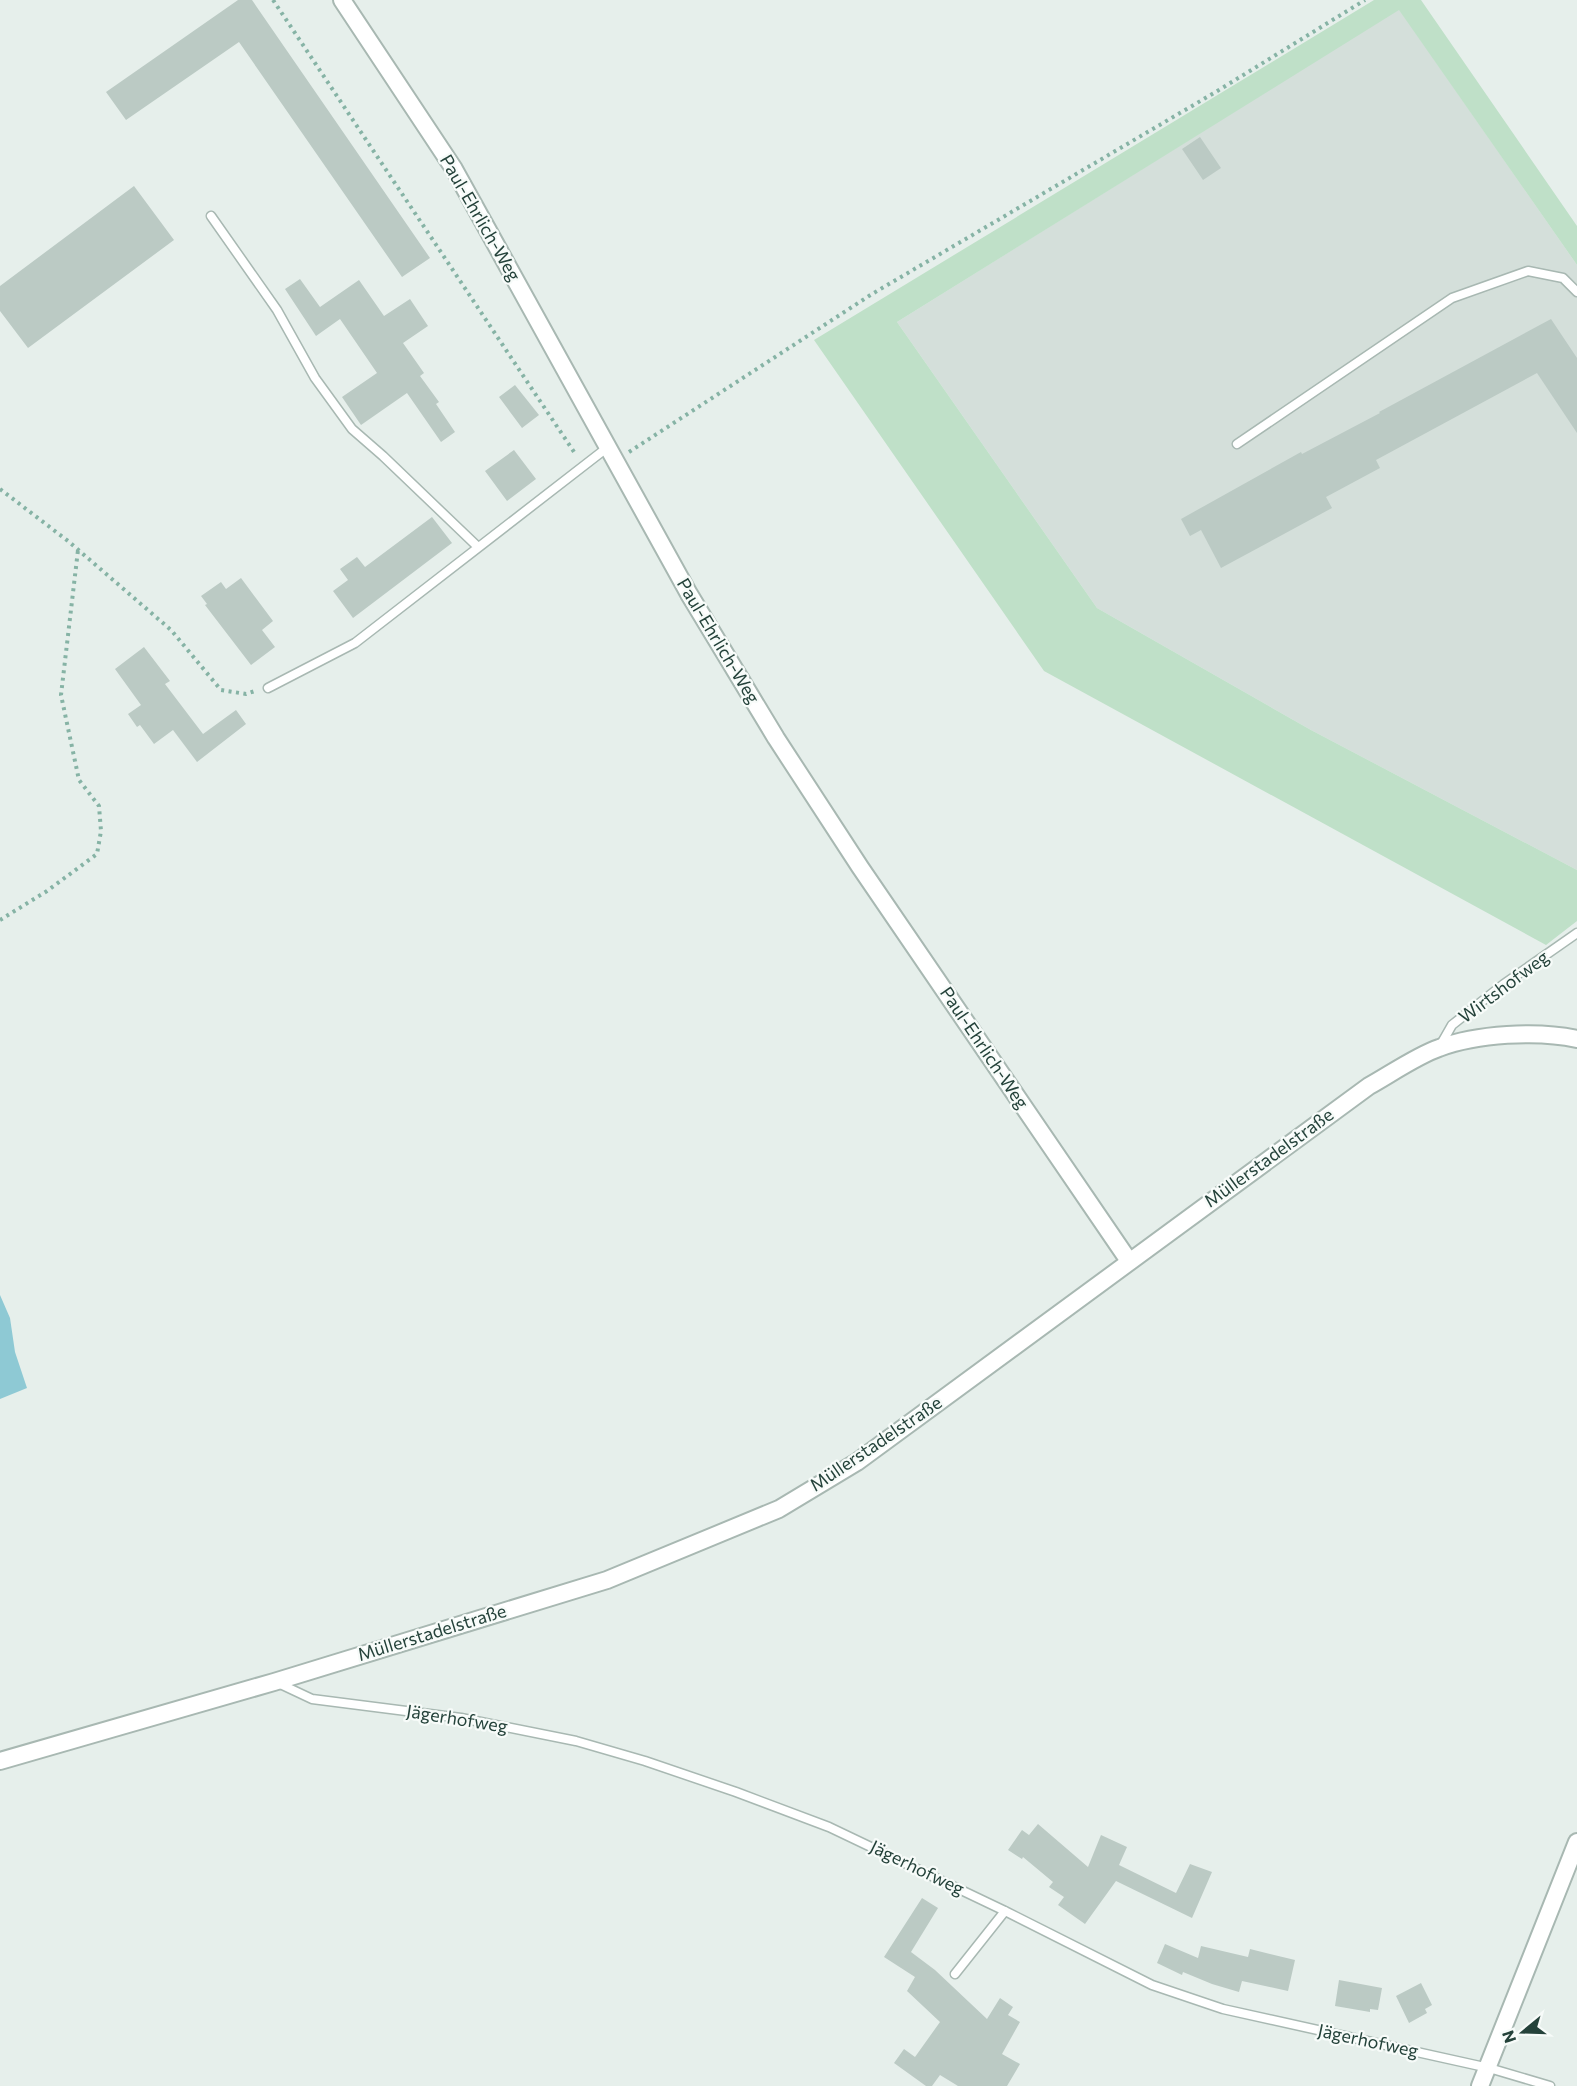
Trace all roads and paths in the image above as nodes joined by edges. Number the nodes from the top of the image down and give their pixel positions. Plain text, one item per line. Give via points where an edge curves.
1 (273, 0) edge
2 (342, 0) edge
3 (1365, 0) edge
4 (211, 216) dead end
5 (1577, 292) edge
6 (627, 444) dead end
7 (1237, 444) dead end
8 (631, 451) junction
9 (611, 454) junction
10 (636, 461) dead end
11 (583, 466) junction
12 (0, 489) edge
13 (478, 547) junction
14 (78, 550) junction
15 (268, 688) joint
16 (0, 920) edge
17 (1577, 933) edge
18 (1577, 1039) edge
19 (1438, 1048) junction
20 (1129, 1261) junction
21 (274, 1682) junction
22 (0, 1761) edge
23 (1577, 1842) edge
24 (1005, 1911) junction
25 (955, 1974) dead end
26 (1489, 2068) junction
27 (1480, 2086) edge
28 (1550, 2086) edge

1 - 11 path
2 - 9 street, Paul-Ehrlich-Weg via 454,169
3 - 8 path via 872,294
4 - 13 lane via 278,310 315,378 352,429
5 - 7 lane via 1563,278 1528,271 1452,298
6 - 8 path
8 - 9 path
8 - 10 path
9 - 11 lane
9 - 20 street, Paul-Ehrlich-Weg via 688,594 776,738
11 - 13 lane
12 - 14 path
13 - 15 lane via 355,643
14 - 15 path via 171,630 221,690 246,694
14 - 16 path via 61,695 79,780 99,806 101,831 97,854
17 - 19 lane, Wirtshofweg via 1452,1025
18 - 19 street, Müllerstadelstraße via 1533,1034 1489,1036
19 - 20 street, Müllerstadelstraße via 1369,1086
20 - 21 street, Müllerstadelstraße via 857,1462 779,1509 607,1580
21 - 22 street, Müllerstadelstraße
21 - 24 lane, Jägerhofweg via 312,1699 472,1721 576,1741 645,1761 830,1827
23 - 26 street
24 - 25 lane
24 - 26 lane, Jägerhofweg via 1152,1986 1223,2009
26 - 27 street
26 - 28 lane, Jägerhofweg

